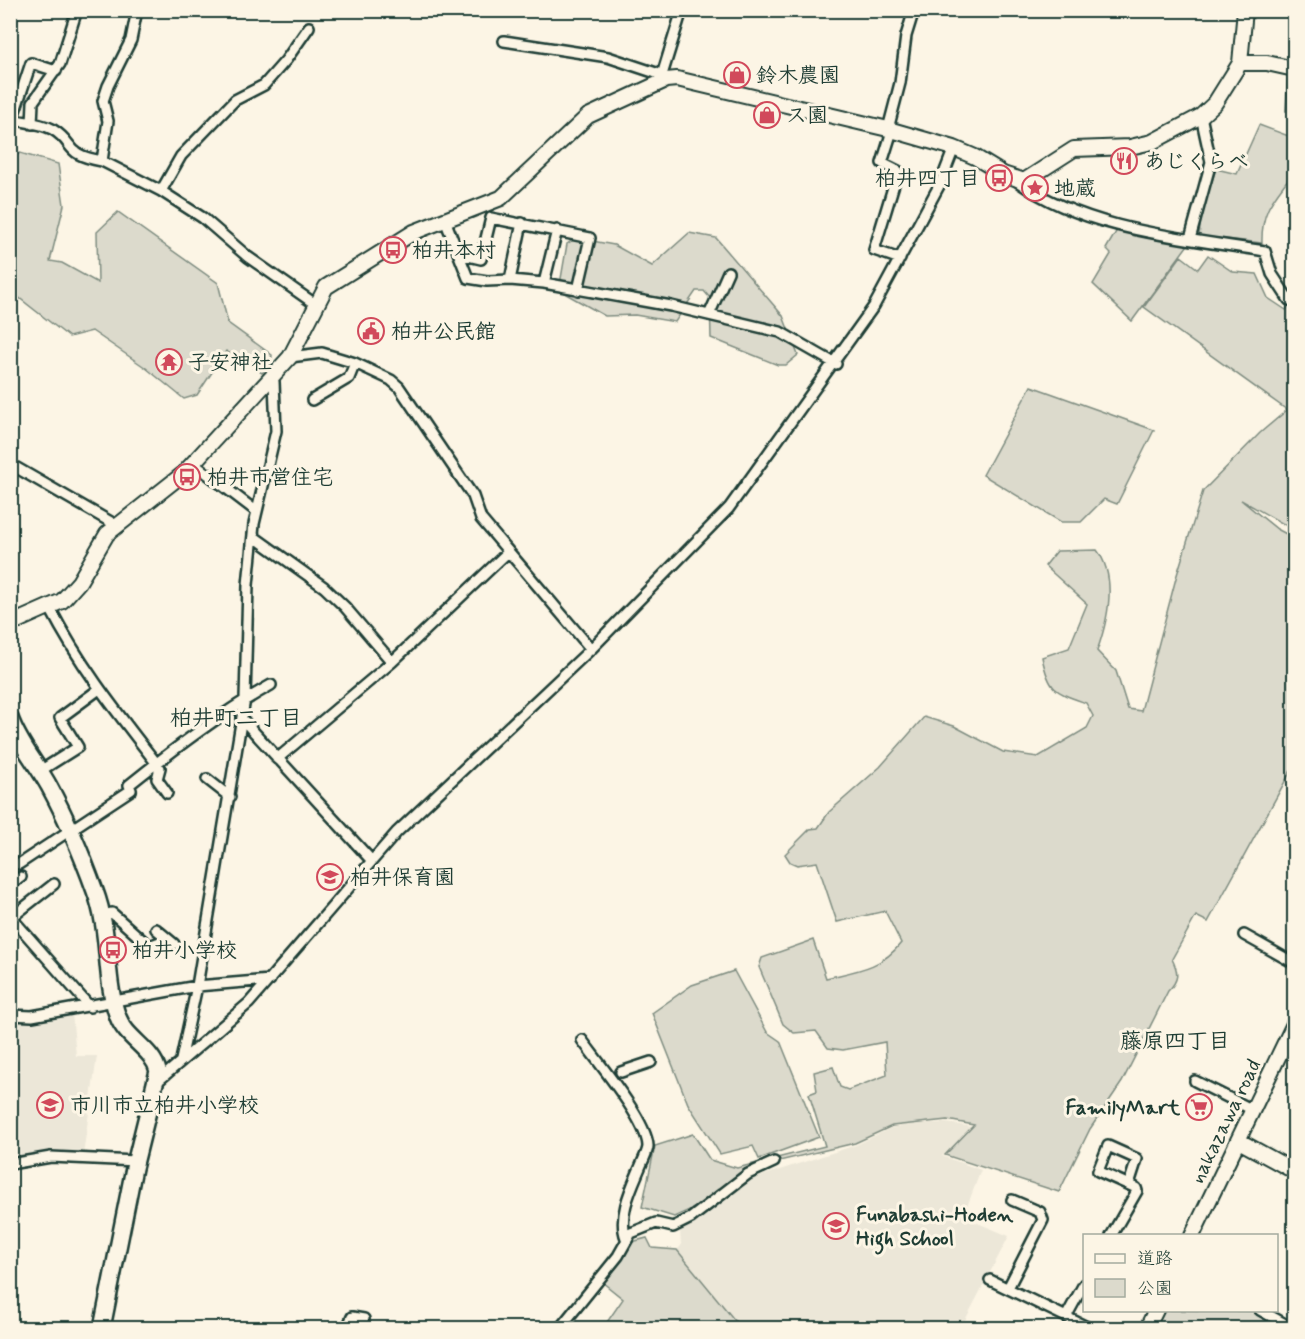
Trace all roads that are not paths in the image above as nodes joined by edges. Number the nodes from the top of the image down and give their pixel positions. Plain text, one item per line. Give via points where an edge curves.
1 (77, 10) edge
2 (137, 10) edge
3 (682, 10) edge
4 (914, 10) edge
5 (1245, 10) edge
6 (309, 27) dead end
7 (504, 41) dead end
8 (1240, 63) junction
9 (1294, 69) edge
10 (56, 72) junction
11 (664, 77) junction
12 (1201, 116) junction
13 (11, 120) edge
14 (32, 124) junction
15 (890, 130) junction
16 (954, 148) junction
17 (102, 161) junction
18 (1016, 180) junction
19 (161, 191) junction
20 (445, 220) junction
21 (522, 223) junction
22 (557, 230) junction
23 (1190, 239) junction
24 (460, 254) junction
25 (900, 259) junction
26 (728, 272) dead end
27 (510, 280) junction
28 (544, 283) junction
29 (579, 290) junction
30 (1289, 300) dead end
31 (315, 304) junction
32 (709, 315) junction
33 (290, 357) junction
34 (355, 363) junction
35 (836, 364) junction
36 (271, 375) junction
37 (312, 400) dead end
38 (193, 463) junction
39 (10, 464) edge
40 (256, 511) junction
41 (116, 525) junction
42 (253, 536) junction
43 (507, 553) junction
44 (50, 608) junction
45 (10, 624) edge
46 (591, 649) junction
47 (392, 662) junction
48 (271, 685) dead end
49 (98, 690) junction
50 (245, 699) junction
51 (242, 719) junction
52 (12, 726) edge
53 (277, 759) junction
54 (156, 763) junction
55 (40, 771) junction
56 (207, 779) dead end
57 (167, 793) dead end
58 (230, 797) junction
59 (70, 829) junction
60 (372, 861) junction
61 (19, 864) dead end
62 (21, 877) dead end
63 (54, 884) dead end
64 (10, 885) edge
65 (103, 915) junction
66 (11, 916) edge
67 (156, 929) dead end
68 (1244, 935) dead end
69 (1294, 963) edge
70 (270, 980) junction
71 (197, 986) junction
72 (114, 1003) junction
73 (90, 1007) junction
74 (10, 1015) edge
75 (1294, 1024) edge
76 (582, 1040) dead end
77 (1290, 1045) edge
78 (182, 1060) junction
79 (651, 1062) dead end
80 (621, 1072) dead end
81 (1195, 1081) dead end
82 (157, 1082) junction
83 (1253, 1110) junction
84 (1239, 1141) junction
85 (136, 1161) junction
86 (774, 1162) dead end
87 (10, 1164) edge
88 (1294, 1171) edge
89 (1128, 1184) junction
90 (1012, 1200) dead end
91 (1112, 1234) edge
92 (1193, 1234) edge
93 (626, 1238) junction
94 (990, 1280) dead end
95 (1083, 1286) edge
96 (1008, 1288) junction
97 (1156, 1312) edge
98 (1262, 1312) edge
99 (1066, 1317) junction
100 (364, 1320) dead end
101 (567, 1320) junction
102 (102, 1329) edge
103 (347, 1329) edge
104 (560, 1329) edge
105 (575, 1329) edge
106 (1089, 1329) edge
107 (1147, 1329) edge
108 (1292, 1329) edge

1 - 10 street
2 - 17 street via 131,40 103,101 108,121
3 - 11 street
4 - 15 street
5 - 8 street
6 - 19 street via 264,85 235,100 181,156
7 - 11 street via 608,57
8 - 9 street
8 - 12 street via 1215,103
10 - 13 street via 31,63
10 - 14 street via 33,102
11 - 15 street
11 - 20 street via 588,116 501,198
12 - 18 street via 1152,142 1130,147 1074,149 1031,179
12 - 23 street via 1211,162
13 - 14 street
14 - 17 street via 54,130 81,158
15 - 16 street
15 - 25 street via 882,164 898,171 874,250
16 - 18 street
16 - 25 street via 940,184
17 - 19 street
18 - 23 street via 1056,202 1121,228
19 - 31 street via 203,218 248,257
20 - 24 street
20 - 31 street via 414,232 333,282
21 - 22 street
21 - 24 street via 491,218 481,259
21 - 27 street
22 - 28 street
22 - 29 street via 590,238
23 - 30 street via 1265,251 1272,274
24 - 27 street via 468,278
25 - 35 street
26 - 32 street
27 - 28 street
28 - 29 street
29 - 32 street via 636,297
31 - 33 street
32 - 35 street via 780,332
33 - 34 street via 321,353
33 - 36 street
34 - 37 street via 349,378
34 - 43 street via 380,373 399,387 473,496 481,519
35 - 46 street via 729,508
36 - 38 street
36 - 40 street via 276,431
38 - 40 street
38 - 41 street
39 - 41 street
40 - 42 street
41 - 44 street via 79,582
42 - 47 street via 324,587
42 - 50 street
43 - 46 street
43 - 47 street
44 - 45 street
44 - 49 street
46 - 60 street via 397,832
47 - 53 street
48 - 50 street
49 - 54 street
49 - 55 street via 60,718 78,747
50 - 51 street
50 - 54 street
51 - 53 street
51 - 58 street
52 - 55 main road
53 - 60 street
54 - 57 street via 160,768 157,779
54 - 59 street via 129,784 131,790
55 - 59 main road
56 - 58 street
58 - 71 street
59 - 61 street
59 - 65 main road
60 - 70 street
62 - 64 street
63 - 66 street
65 - 67 street via 112,913 149,946 171,942
65 - 72 main road
66 - 73 street
68 - 69 street
70 - 71 street
70 - 78 street via 231,1020
71 - 72 street
71 - 78 street
72 - 73 street
72 - 82 main road via 124,1029 154,1060
73 - 74 street via 32,1016
75 - 77 street, nakazawa road
76 - 93 street via 646,1136 648,1148 630,1191 622,1227
77 - 83 street, nakazawa road
78 - 82 street
79 - 80 street
81 - 83 street
82 - 85 main road
83 - 84 street, nakazawa road
84 - 88 street
84 - 92 street, nakazawa road
85 - 87 street via 51,1157
85 - 102 main road
86 - 93 street via 748,1174 691,1218 668,1228 656,1223
89 - 89 street via 1098,1171 1108,1146 1137,1159
89 - 91 street via 1137,1191
90 - 96 street via 1040,1212 1043,1220
93 - 101 street via 618,1256
94 - 96 street
95 - 99 street
96 - 99 street
97 - 107 street
98 - 108 street
99 - 106 street
100 - 103 street via 352,1317
101 - 104 street
101 - 105 street

